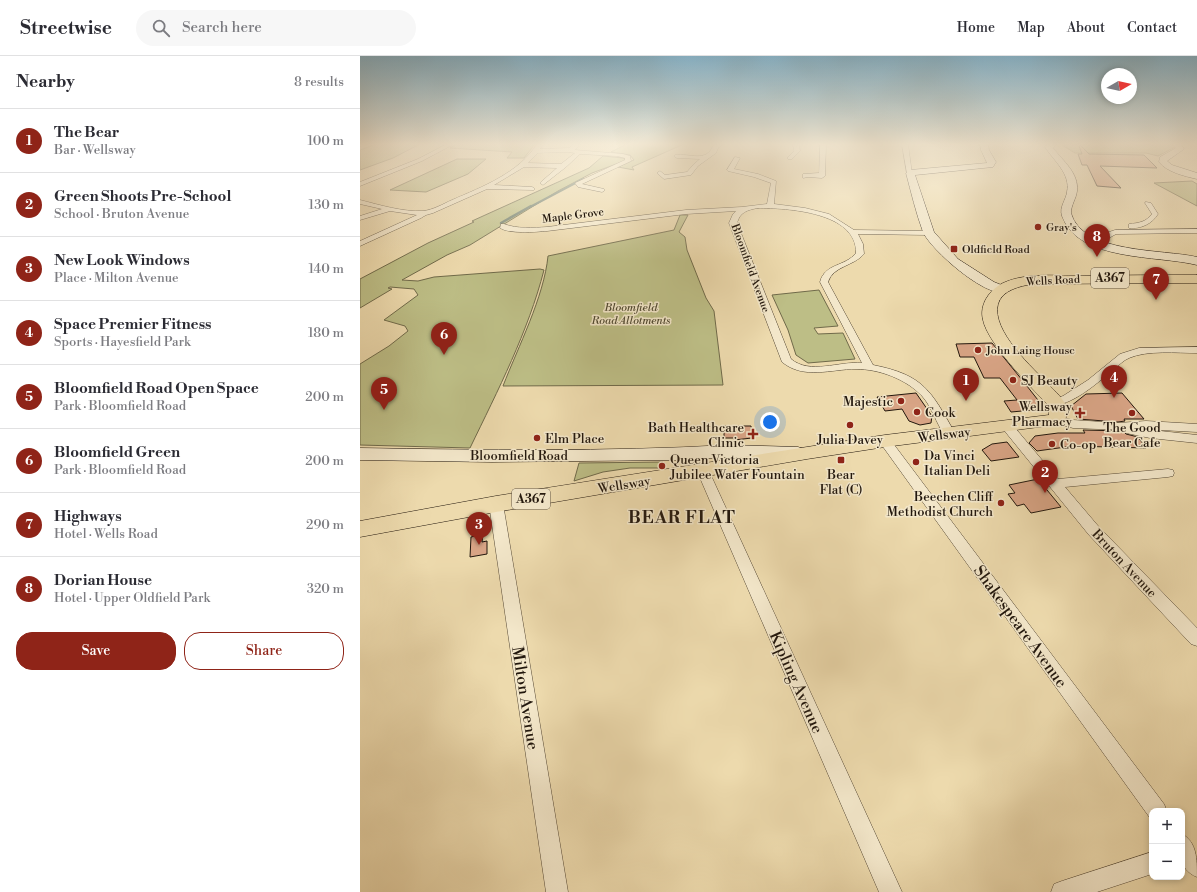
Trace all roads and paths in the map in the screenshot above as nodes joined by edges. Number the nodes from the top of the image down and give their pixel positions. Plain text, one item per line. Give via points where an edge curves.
1 (492, 183) edge
2 (544, 183) edge
3 (578, 183) edge
4 (774, 183) edge
5 (913, 183) edge
6 (1072, 183) edge
7 (484, 187) junction
8 (602, 190) dead end
9 (360, 202) edge
10 (1148, 203) dead end
11 (770, 206) junction
12 (390, 209) junction
13 (741, 209) junction
14 (424, 213) junction
15 (360, 218) edge
16 (504, 226) dead end
17 (1197, 230) edge
18 (853, 232) junction
19 (1115, 232) junction
20 (929, 233) junction
21 (1097, 243) junction
22 (360, 244) edge
23 (1197, 261) edge
24 (1197, 279) edge
25 (1000, 289) junction
26 (1197, 350) edge
27 (869, 367) junction
28 (1055, 402) junction
29 (1055, 420) junction
30 (1008, 426) junction
31 (1118, 427) junction
32 (1197, 428) edge
33 (949, 433) junction
34 (1197, 439) edge
35 (885, 441) junction
36 (807, 453) junction
37 (360, 454) edge
38 (679, 454) junction
39 (703, 472) junction
40 (1168, 473) dead end
41 (1056, 484) junction
42 (496, 504) junction
43 (360, 529) edge
44 (1197, 638) edge
45 (1155, 808) edge
46 (1149, 864) edge
47 (557, 892) edge
48 (891, 892) edge
49 (1062, 892) edge

1 - 7 street
2 - 7 street via 537,188
3 - 8 street via 580,186
4 - 11 street
5 - 20 street
6 - 21 street via 1067,218 1080,233
7 - 14 street
9 - 12 street
10 - 19 street via 1155,214 1149,223
11 - 13 street, Bloomfield Avenue
11 - 18 street, Bloomfield Avenue via 826,215
12 - 14 street
12 - 15 street
13 - 16 street, Maple Grove via 686,212 547,229 513,229
13 - 27 street, Bloomfield Avenue via 734,216 733,223 786,360 802,369
14 - 22 street
17 - 19 street
18 - 20 street
18 - 27 street via 861,253 831,270 824,278 824,282
19 - 21 street
20 - 25 street via 954,261
21 - 23 street via 1128,252 1176,256
24 - 25 main road, Wells Road / A367 via 1033,280
25 - 28 main road via 992,298 989,308 990,321 999,339
26 - 28 street via 1139,351 1124,356 1092,382 1067,398
27 - 33 street, Bloomfield Avenue via 906,379 917,386 926,394
28 - 29 main road via 1060,409
29 - 30 main road, Wellsway / A367
29 - 31 street
30 - 33 main road, Wellsway / A367
30 - 41 street, Bruton Avenue
31 - 32 street via 1146,425
31 - 34 street via 1150,434
33 - 35 main road, Wellsway / A367
35 - 36 main road, Wellsway / A367
35 - 45 street, Shakespeare Avenue
36 - 38 street, Bloomfield Road via 729,451
36 - 39 main road, Wellsway / A367
37 - 38 street, Bloomfield Road
38 - 39 street, Bloomfield Road via 696,461
39 - 42 main road, Wellsway / A367
39 - 48 street, Kipling Avenue
40 - 41 street
41 - 44 street, Bruton Avenue via 1094,531
42 - 43 main road, Wellsway / A367
42 - 47 street, Milton Avenue
46 - 49 street

